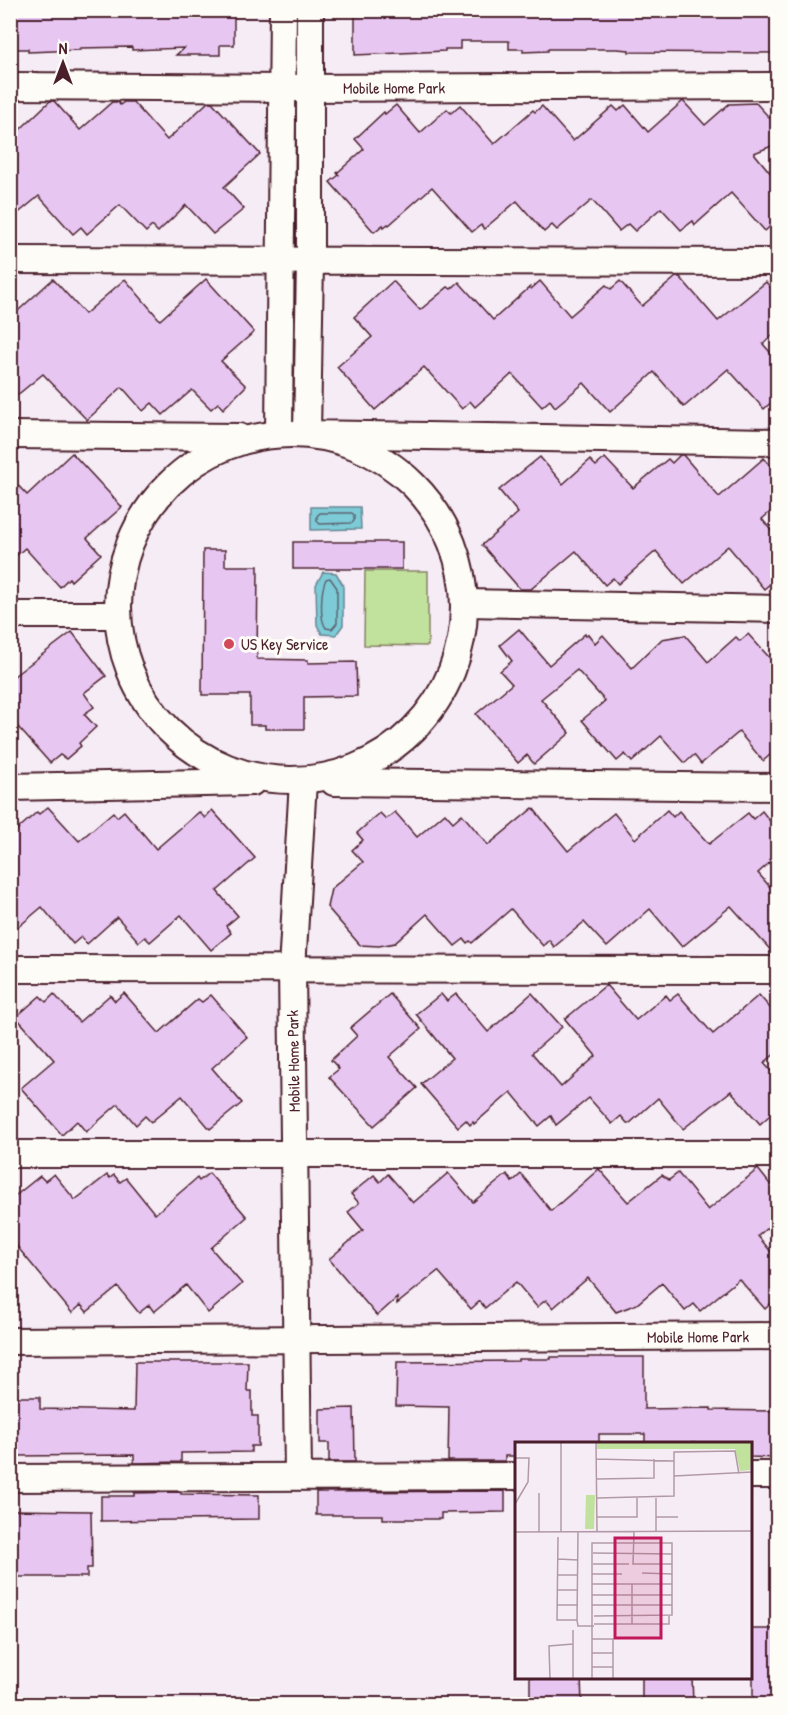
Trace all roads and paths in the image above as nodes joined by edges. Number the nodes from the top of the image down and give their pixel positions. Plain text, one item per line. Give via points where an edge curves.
1 (283, 10) edge
2 (310, 10) edge
3 (10, 86) edge
4 (777, 86) edge
5 (283, 88) junction
6 (310, 88) junction
7 (10, 260) edge
8 (282, 261) junction
9 (310, 261) junction
10 (777, 262) edge
11 (279, 433) junction
12 (307, 434) junction
13 (10, 435) edge
14 (252, 437) junction
15 (777, 442) edge
16 (466, 603) junction
17 (777, 609) edge
18 (10, 615) edge
19 (116, 615) junction
20 (303, 781) junction
21 (10, 787) edge
22 (777, 787) edge
23 (10, 969) edge
24 (292, 969) junction
25 (777, 970) edge
26 (10, 1154) edge
27 (294, 1154) junction
28 (777, 1154) edge
29 (777, 1336) edge
30 (297, 1340) junction
31 (10, 1341) edge
32 (752, 1475) edge
33 (777, 1475) edge
34 (298, 1476) junction
35 (515, 1476) edge
36 (10, 1478) edge

1 - 5 street
2 - 6 street
3 - 5 street, Mobile Home Park
4 - 6 street, Mobile Home Park
5 - 6 street, Mobile Home Park
5 - 8 street
6 - 9 street
7 - 8 street
8 - 9 street
8 - 11 street
9 - 10 street
9 - 12 street
11 - 12 street
11 - 14 street
12 - 15 street
12 - 16 street via 356,445 400,471 435,507 458,553
13 - 14 street
14 - 19 street via 196,461 152,502 124,556
16 - 17 street
16 - 20 street via 459,655 437,703 401,743 355,770
18 - 19 street
19 - 20 street via 128,669 155,717 197,754 248,776
20 - 21 street
20 - 22 street
20 - 24 street, Mobile Home Park
23 - 24 street
24 - 25 street
24 - 27 street, Mobile Home Park
26 - 27 street
27 - 28 street
27 - 30 street, Mobile Home Park
29 - 30 street, Mobile Home Park
30 - 31 street, Mobile Home Park
30 - 34 street, Mobile Home Park
32 - 33 street
34 - 35 street
34 - 36 street

